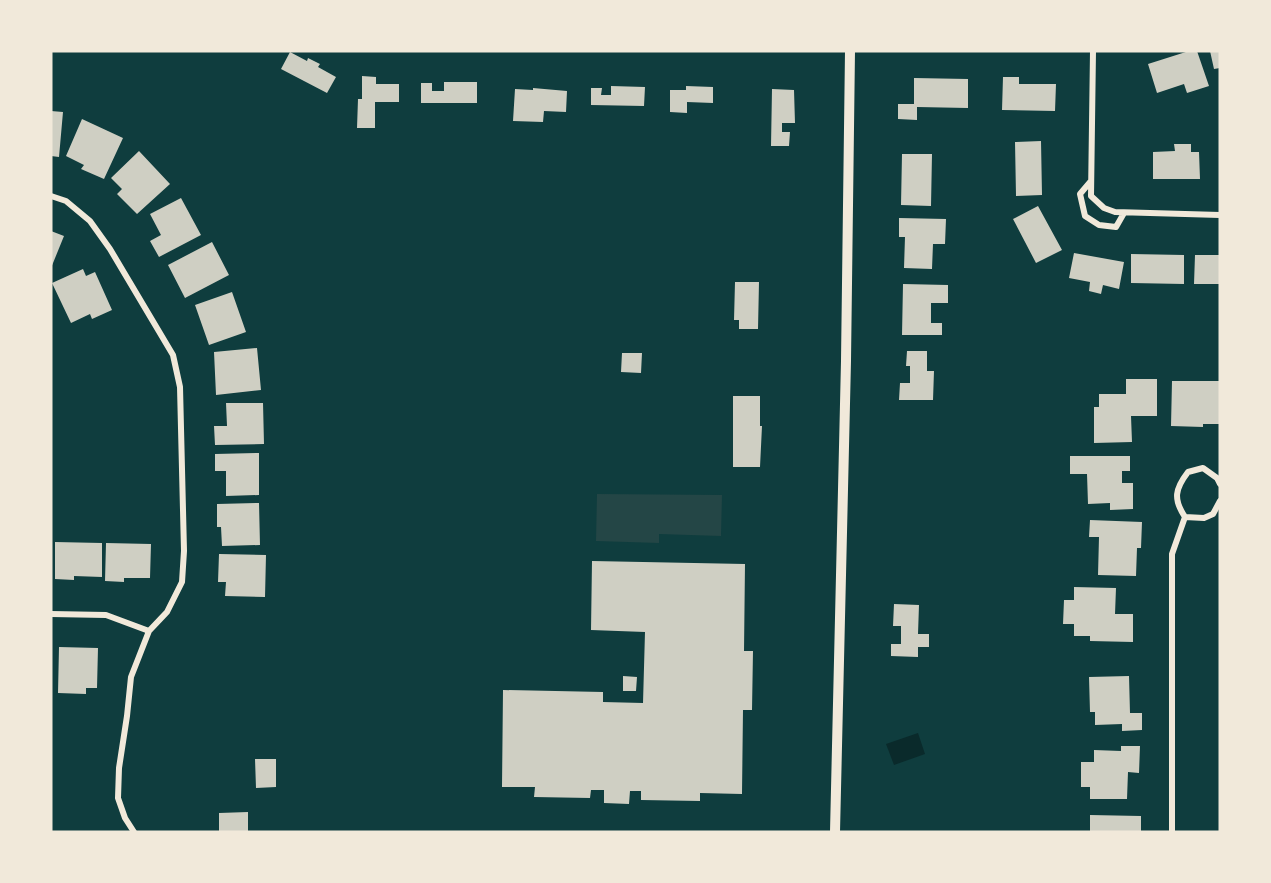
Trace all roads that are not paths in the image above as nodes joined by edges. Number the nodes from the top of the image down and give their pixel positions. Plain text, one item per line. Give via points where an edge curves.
1 (850, 51) edge
2 (1093, 51) edge
3 (1092, 180) junction
4 (51, 196) edge
5 (1124, 213) junction
6 (1220, 214) edge
7 (1220, 484) edge
8 (1220, 501) edge
9 (1185, 517) junction
10 (51, 614) edge
11 (149, 631) junction
12 (134, 832) edge
13 (835, 832) edge
14 (1172, 832) edge

1 - 13 street
2 - 3 street
3 - 5 street via 1091,196 1104,208
3 - 5 street via 1080,194 1085,216 1099,225 1116,227
4 - 11 street via 66,201 90,221 173,355 180,387 182,582 167,612
5 - 6 street
7 - 9 street via 1203,468 1188,472 1177,486 1177,505
8 - 9 street via 1213,514 1204,518
9 - 14 street via 1172,554
10 - 11 street via 106,615
11 - 12 street via 131,677 119,768 118,798

